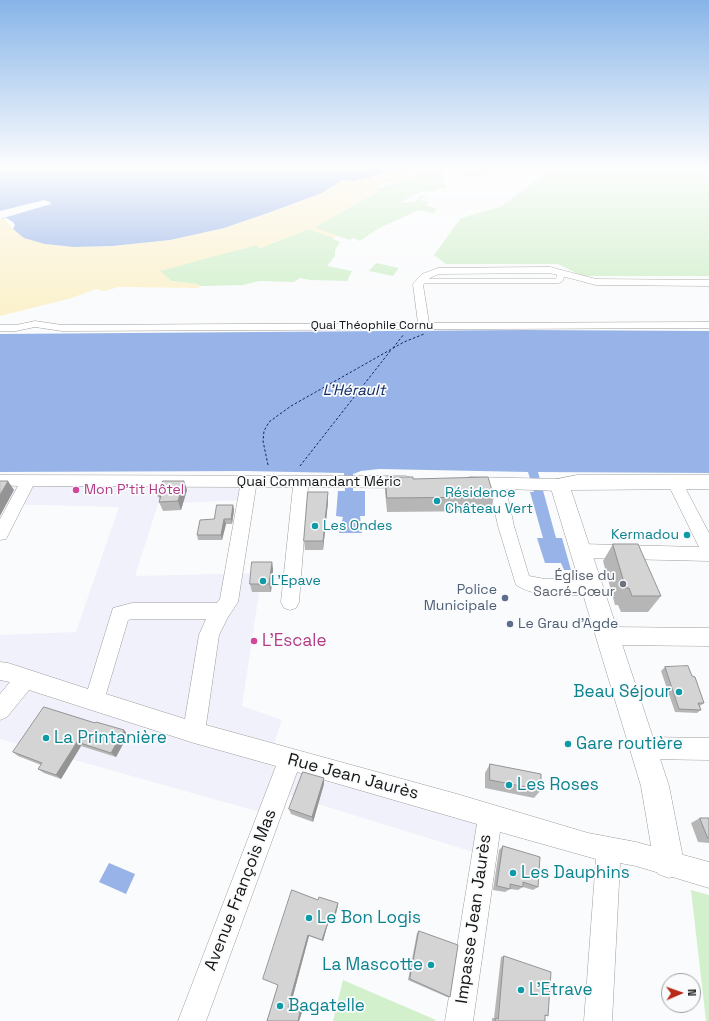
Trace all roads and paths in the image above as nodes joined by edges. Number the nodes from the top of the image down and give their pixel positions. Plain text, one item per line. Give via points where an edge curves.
1 (561, 272) junction
2 (420, 281) junction
3 (709, 283) edge
4 (424, 325) junction
5 (709, 325) edge
6 (0, 328) edge
7 (0, 480) edge
8 (28, 480) junction
9 (250, 481) junction
10 (301, 482) junction
11 (423, 482) edge
12 (675, 482) junction
13 (709, 482) edge
14 (452, 483) edge
15 (496, 484) junction
16 (552, 485) junction
17 (0, 534) edge
18 (709, 550) edge
19 (581, 551) junction
20 (709, 554) edge
21 (592, 587) junction
22 (290, 602) dead end
23 (221, 611) junction
24 (608, 636) junction
25 (709, 637) edge
26 (0, 671) edge
27 (25, 679) junction
28 (94, 701) junction
29 (0, 710) edge
30 (194, 732) junction
31 (644, 748) junction
32 (709, 749) edge
33 (290, 760) junction
34 (490, 817) junction
35 (609, 848) junction
36 (669, 862) junction
37 (709, 875) edge
38 (192, 1021) edge
39 (459, 1021) edge
40 (598, 1021) edge

1 - 2 street via 449,271 433,273
1 - 2 street via 559,281
1 - 3 street via 596,282
2 - 4 street via 418,287
4 - 5 street, Quai Théophile Cornu
4 - 6 street, Quai Théophile Cornu via 62,328 35,324
7 - 8 street, Quai Commandant Méric
8 - 9 street, Quai Commandant Méric
8 - 17 street
9 - 10 street, Quai Commandant Méric
9 - 23 street via 229,602
10 - 11 street, Quai Commandant Méric
10 - 22 street
12 - 13 street
12 - 16 street via 577,482
12 - 18 street
14 - 15 street
15 - 16 street
15 - 21 street via 522,580 537,586
16 - 19 street
19 - 20 street
19 - 21 street
21 - 24 street
23 - 28 street via 132,611 120,614
23 - 30 street via 209,635
24 - 25 street
24 - 31 street
26 - 27 street, Rue Jean Jaurès
27 - 28 street, Rue Jean Jaurès
27 - 29 street
28 - 30 street, Rue Jean Jaurès
30 - 33 street, Rue Jean Jaurès
31 - 32 street
31 - 36 street via 655,786
33 - 34 street, Rue Jean Jaurès
33 - 38 street, Avenue François Mas
34 - 35 street, Rue Jean Jaurès via 588,845
34 - 39 street, Impasse Jean Jaurès
35 - 36 street, Rue Jean Jaurès
35 - 40 street
36 - 37 street, Rue Jean Jaurès

